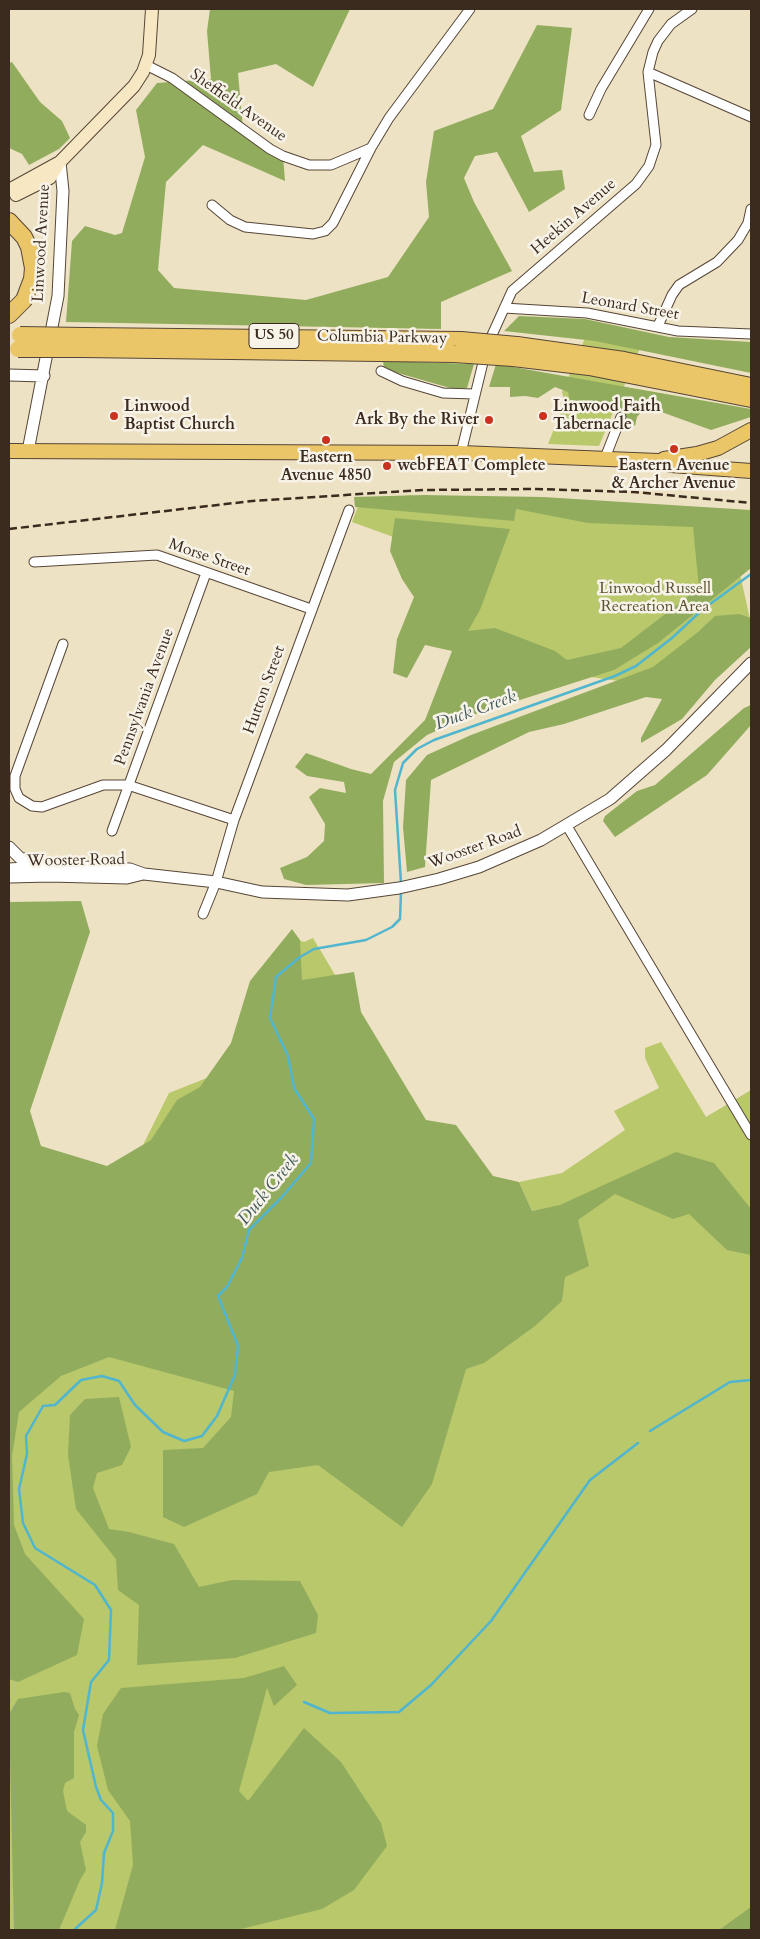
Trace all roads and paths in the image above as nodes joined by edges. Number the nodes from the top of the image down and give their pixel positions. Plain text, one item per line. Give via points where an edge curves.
1 (152, 9) edge
2 (470, 9) edge
3 (649, 9) edge
4 (692, 9) edge
5 (146, 65) junction
6 (648, 72) junction
7 (589, 115) dead end
8 (751, 117) edge
9 (371, 148) junction
10 (60, 162) junction
11 (9, 190) edge
12 (9, 198) edge
13 (212, 205) dead end
14 (751, 209) edge
15 (9, 221) edge
16 (504, 308) junction
17 (9, 315) edge
18 (658, 326) junction
19 (751, 334) edge
20 (14, 342) edge
21 (515, 351) junction
22 (381, 371) dead end
23 (9, 376) edge
24 (44, 376) junction
25 (751, 386) edge
26 (474, 394) junction
27 (751, 400) edge
28 (621, 417) dead end
29 (751, 430) edge
30 (9, 451) edge
31 (28, 451) junction
32 (461, 453) junction
33 (605, 458) junction
34 (658, 461) junction
35 (751, 471) edge
36 (349, 510) dead end
37 (34, 562) dead end
38 (206, 573) junction
39 (311, 609) junction
40 (63, 644) dead end
41 (751, 663) edge
42 (128, 784) junction
43 (234, 820) junction
44 (567, 826) junction
45 (112, 831) dead end
46 (9, 847) edge
47 (60, 866) junction
48 (144, 874) junction
49 (10, 876) edge
50 (216, 882) junction
51 (203, 914) dead end
52 (751, 1136) edge

1 - 5 main road, Linwood Avenue
2 - 9 street via 389,118
3 - 7 street
4 - 6 street, Heekin Avenue via 663,33 653,52
5 - 9 street, Sheffield Avenue via 172,78 284,156 309,165 330,165
5 - 10 main road, Linwood Avenue via 128,94
6 - 8 street
6 - 16 street, Heekin Avenue via 656,134 649,166 636,184 519,283
9 - 13 street via 334,223 325,232 245,227
10 - 11 main road
10 - 12 main road via 50,178
10 - 24 street, Linwood Avenue via 63,191 58,296
14 - 18 street via 748,223 738,240 717,262 679,285
15 - 17 highway via 24,237 33,268 24,300
16 - 18 street, Leonard Street via 587,313
16 - 26 street, Heekin Avenue via 487,346
18 - 19 street, Leonard Street via 678,331
20 - 21 highway, Columbia Parkway / US 50, bridge via 458,347
21 - 25 highway, Columbia Parkway / US 50 via 624,360
21 - 27 highway, Columbia Parkway / US 50
22 - 26 street via 443,393
23 - 24 street
24 - 31 street, Linwood Avenue
26 - 32 street, Heekin Avenue
28 - 33 street
29 - 34 main road via 718,448
30 - 31 main road
31 - 32 main road
32 - 33 main road
33 - 34 main road
34 - 35 main road via 671,465
36 - 39 street, Hutton Street
37 - 38 street, Morse Street via 157,555
38 - 39 street, Morse Street
38 - 42 street, Pennsylvania Avenue
39 - 43 street, Hutton Street
40 - 42 street via 15,776 18,796 25,803 39,808 103,785
41 - 44 street, Wooster Road via 631,783
42 - 43 street
42 - 45 street, Pennsylvania Avenue
43 - 50 street, Hutton Street
44 - 50 street, Wooster Road via 510,855 461,873 366,893 262,892
44 - 52 street
46 - 47 street via 26,861
47 - 48 street, Wooster Road via 130,869
47 - 49 street, Wooster Road
48 - 49 street, Wooster Road via 127,878
48 - 50 street, Wooster Road
50 - 51 street

